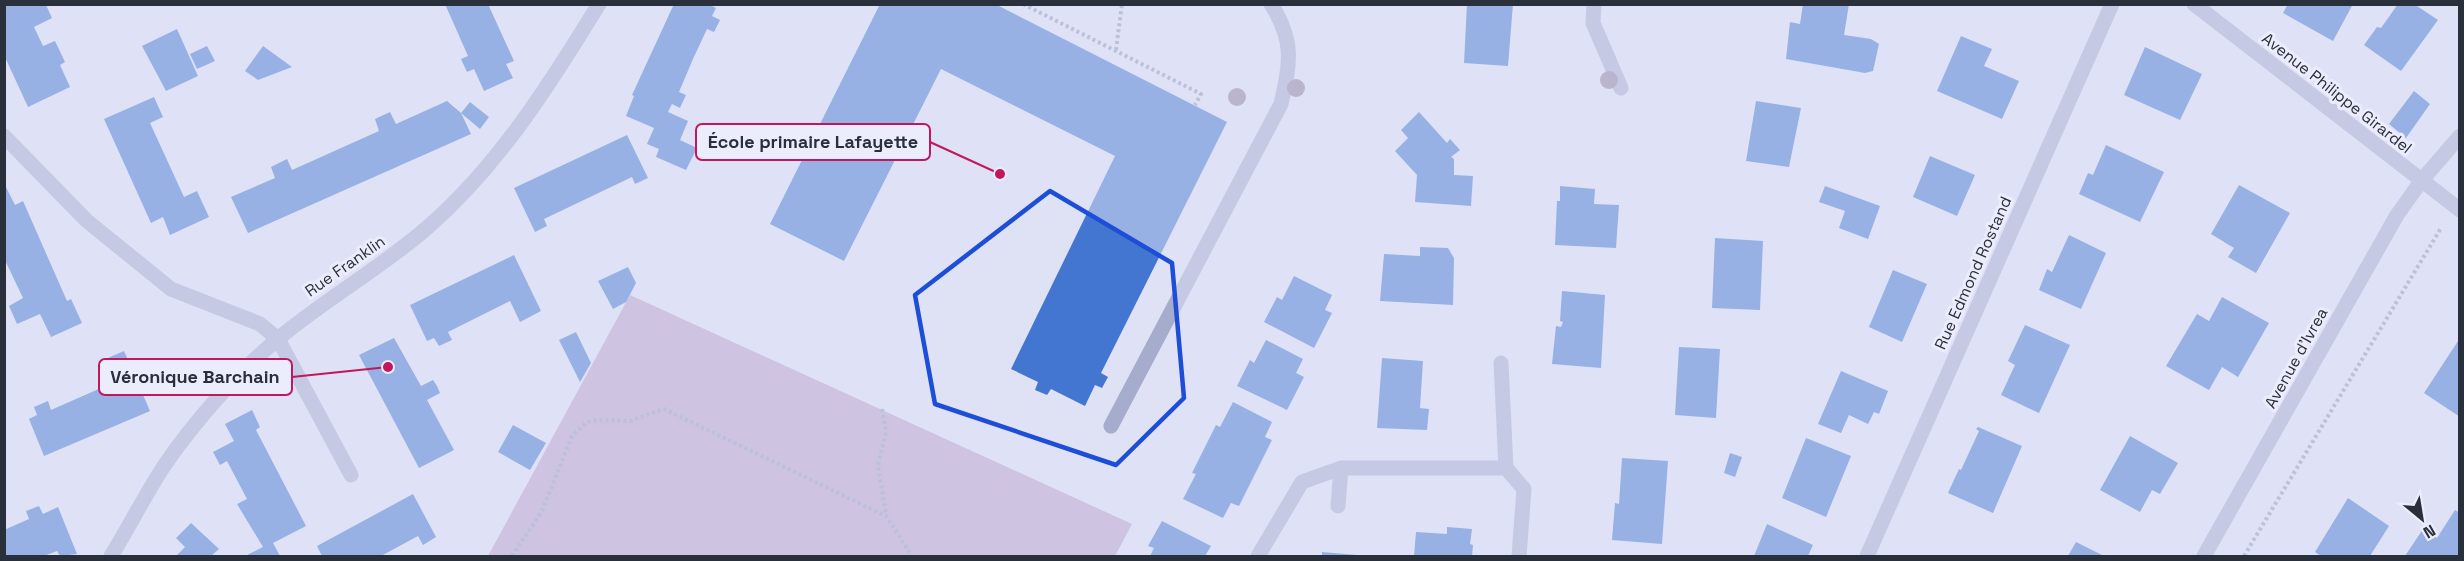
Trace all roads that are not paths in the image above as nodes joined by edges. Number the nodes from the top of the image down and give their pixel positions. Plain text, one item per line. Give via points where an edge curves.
1 (599, 4) edge
2 (1272, 4) edge
3 (1594, 4) edge
4 (2112, 4) edge
5 (2194, 4) edge
6 (1621, 88) dead end
7 (4, 136) edge
8 (2460, 136) edge
9 (2422, 180) junction
10 (2458, 209) edge
11 (278, 339) junction
12 (1501, 363) dead end
13 (1111, 426) dead end
14 (1341, 468) junction
15 (1506, 468) junction
16 (351, 475) dead end
17 (1338, 506) dead end
18 (111, 556) edge
19 (1258, 556) edge
20 (1519, 556) edge
21 (1867, 556) edge
22 (2204, 556) edge

1 - 11 street, Rue Franklin via 547,88 483,172 411,241
2 - 13 street via 1284,24 1290,63 1281,104
3 - 6 street via 1593,23
4 - 21 street, Rue Edmond Rostand
5 - 9 street, Avenue Philippe Girardel
7 - 11 street via 87,222 171,289 260,324
8 - 9 street, Avenue d'Ivrea
9 - 10 street, Avenue Philippe Girardel
9 - 22 street, Avenue d'Ivrea via 2397,215
11 - 16 street
11 - 18 street, Rue Franklin via 210,408 165,466
12 - 15 street
14 - 15 street
14 - 17 street
14 - 19 street via 1302,482
15 - 20 street via 1524,489

